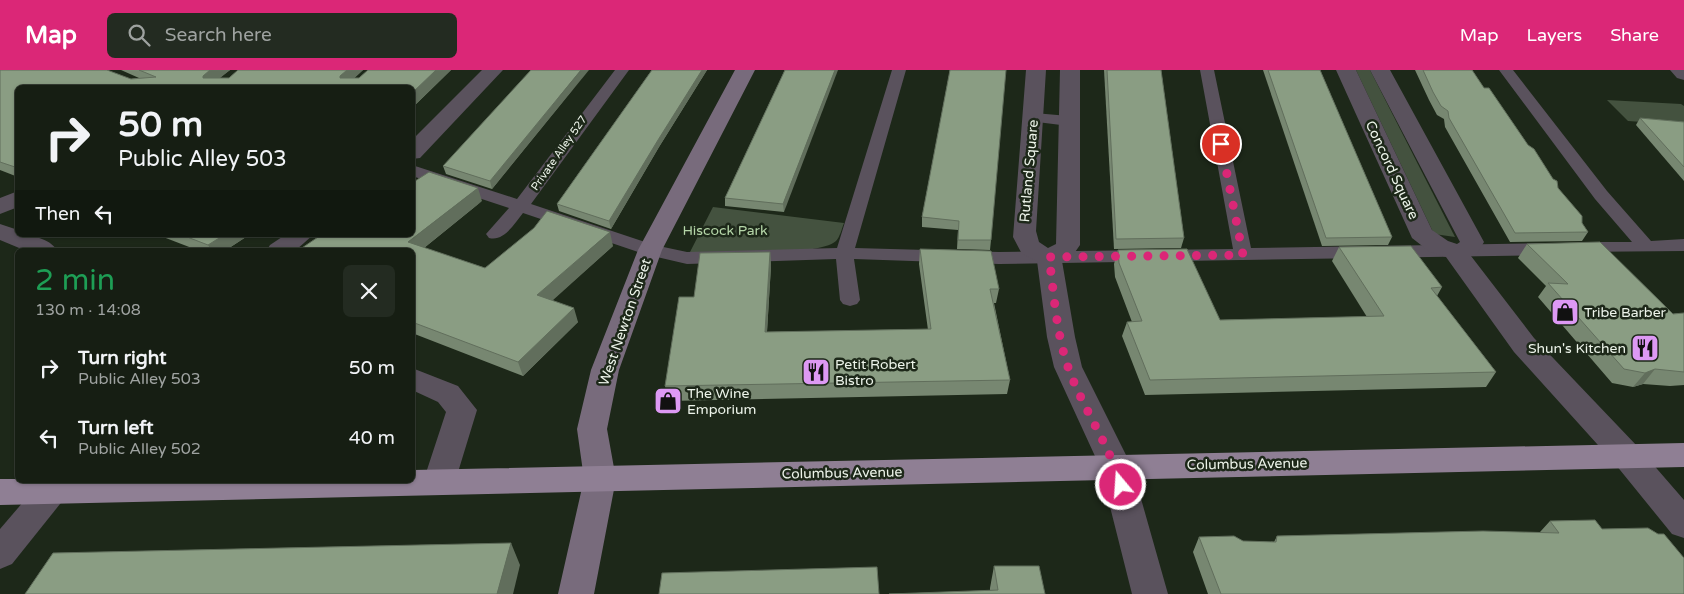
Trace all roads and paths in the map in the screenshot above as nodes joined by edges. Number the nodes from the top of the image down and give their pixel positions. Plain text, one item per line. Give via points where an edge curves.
1 (493, 70) edge
2 (622, 70) edge
3 (745, 70) edge
4 (899, 70) edge
5 (1036, 70) edge
6 (1070, 70) edge
7 (1206, 70) edge
8 (1346, 70) edge
9 (1380, 70) edge
10 (1506, 70) edge
11 (1680, 70) edge
12 (1684, 74) edge
13 (1034, 118) junction
14 (1069, 121) junction
15 (415, 150) edge
16 (415, 171) edge
17 (15, 200) edge
18 (0, 207) edge
19 (522, 207) junction
20 (0, 231) edge
21 (495, 234) dead end
22 (298, 237) edge
23 (1684, 245) edge
24 (1646, 247) junction
25 (40, 248) edge
26 (282, 248) edge
27 (650, 250) junction
28 (1455, 252) junction
29 (844, 253) junction
30 (1243, 255) junction
31 (1049, 257) junction
32 (850, 300) dead end
33 (415, 379) edge
34 (1684, 455) edge
35 (1627, 456) junction
36 (1116, 467) junction
37 (600, 479) junction
38 (415, 482) edge
39 (439, 482) junction
40 (343, 483) edge
41 (56, 486) edge
42 (0, 492) edge
43 (1684, 524) edge
44 (0, 554) edge
45 (576, 594) edge
46 (1150, 594) edge

1 - 15 street
2 - 19 lane, Private Alley 527
3 - 27 main road, West Newton Street
4 - 29 lane
5 - 13 street, Rutland Square
6 - 14 street
7 - 30 lane
8 - 28 street, Concord Square via 1421,233 1431,242
9 - 28 street via 1472,242 1470,247
10 - 24 lane
11 - 12 street
13 - 14 lane
13 - 31 street, Rutland Square via 1025,241 1035,252
14 - 31 street via 1068,245
16 - 19 lane
17 - 18 street
19 - 21 lane, Private Alley 527
19 - 27 lane
20 - 25 street
22 - 26 street
23 - 24 lane
24 - 28 lane
27 - 29 lane via 687,258
27 - 37 main road, West Newton Street via 624,313 592,429
28 - 30 lane
28 - 35 street via 1524,345
29 - 31 lane
29 - 32 lane
30 - 31 lane
31 - 36 street via 1068,367
33 - 39 street via 448,394 462,410
34 - 35 main road, Columbus Avenue
35 - 36 main road, Columbus Avenue
35 - 43 street
36 - 37 main road, Columbus Avenue
36 - 46 street
37 - 39 main road, Columbus Avenue
37 - 45 main road, West Newton Street
38 - 39 main road, Columbus Avenue
40 - 41 main road, Columbus Avenue
41 - 42 main road, Columbus Avenue
41 - 44 street

